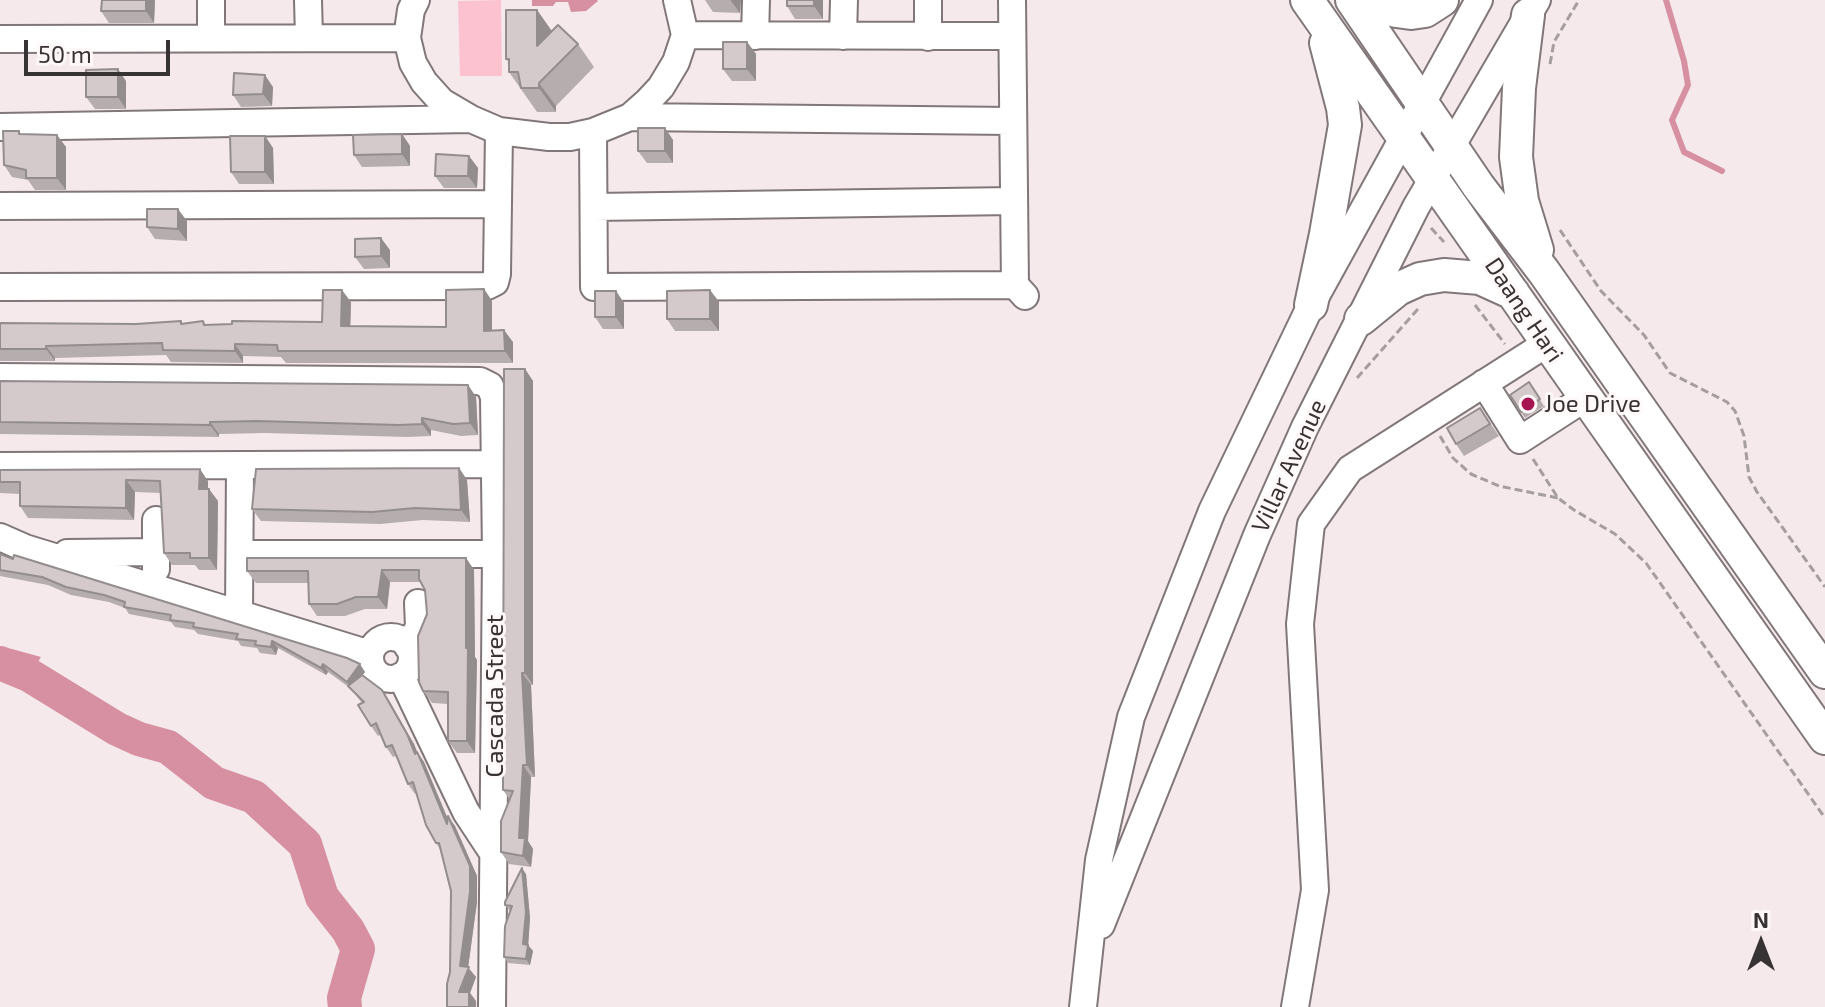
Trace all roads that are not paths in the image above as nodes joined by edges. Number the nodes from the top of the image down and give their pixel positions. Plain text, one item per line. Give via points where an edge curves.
1 (211, 0) edge
2 (308, 0) edge
3 (416, 0) edge
4 (677, 0) edge
5 (756, 0) edge
6 (844, 0) edge
7 (928, 0) edge
8 (1012, 0) edge
9 (1352, 0) edge
10 (1361, 0) edge
11 (1442, 0) edge
12 (1479, 0) edge
13 (1313, 8) edge
14 (1532, 8) edge
15 (685, 35) junction
16 (755, 36) junction
17 (843, 36) junction
18 (1011, 36) junction
19 (211, 37) junction
20 (928, 37) junction
21 (309, 38) junction
22 (407, 38) junction
23 (0, 39) edge
24 (1422, 103) junction
25 (630, 117) junction
26 (471, 119) junction
27 (1012, 121) junction
28 (0, 127) edge
29 (499, 131) junction
30 (593, 132) junction
31 (1401, 138) junction
32 (1451, 145) junction
33 (1431, 179) junction
34 (1013, 201) junction
35 (498, 204) junction
36 (0, 206) edge
37 (594, 207) junction
38 (1544, 272) junction
39 (0, 287) edge
40 (1513, 293) junction
41 (1311, 305) junction
42 (1361, 319) junction
43 (1546, 344) junction
44 (0, 377) edge
45 (1484, 383) junction
46 (1585, 398) junction
47 (494, 464) junction
48 (0, 466) edge
49 (240, 466) junction
50 (156, 520) dead end
51 (0, 537) edge
52 (156, 552) junction
53 (41, 553) junction
54 (240, 554) junction
55 (496, 554) junction
56 (156, 589) junction
57 (418, 603) dead end
58 (239, 613) junction
59 (408, 647) junction
60 (370, 654) junction
61 (1825, 672) edge
62 (401, 676) junction
63 (1825, 738) edge
64 (493, 853) junction
65 (1090, 954) junction
66 (492, 1007) edge
67 (1083, 1007) edge
68 (1295, 1007) edge

1 - 19 street
2 - 21 street
3 - 22 street
4 - 15 street
5 - 16 street
6 - 17 street
7 - 20 street
8 - 18 street
9 - 24 main road, Daang Hari
10 - 11 main road via 1411,13
12 - 24 street, Villar Avenue
13 - 31 main road, Daang Hari
13 - 41 main road via 1335,73 1345,125
14 - 32 street, Villar Avenue
14 - 38 main road via 1519,88 1516,157 1522,201
15 - 16 street
15 - 25 street via 661,87
16 - 17 street
17 - 20 street
18 - 20 street
18 - 27 street
19 - 21 street
19 - 23 street
21 - 22 street
22 - 26 street via 424,82 442,102
24 - 31 street, Villar Avenue
24 - 32 main road, Daang Hari
25 - 27 street
25 - 30 street
26 - 28 street
26 - 29 street
27 - 34 street
29 - 30 street via 549,137
29 - 35 street
30 - 37 street
31 - 33 main road, Daang Hari
31 - 41 street, Villar Avenue
32 - 33 street, Villar Avenue
32 - 38 main road, Daang Hari
33 - 40 main road, Daang Hari
33 - 42 street, Villar Avenue
34 - 37 street
34 - 37 street via 1021,291 594,287
35 - 36 street
35 - 39 street via 497,274 487,286
38 - 61 main road, Daang Hari
40 - 42 main road via 1480,278 1432,277 1398,289
40 - 43 main road, Daang Hari
41 - 65 street, Villar Avenue via 1212,511 1131,717 1099,860
42 - 65 street, Villar Avenue via 1257,535
43 - 45 street
43 - 46 main road, Daang Hari
44 - 47 street, Cascada Street via 480,381 490,386 494,397
45 - 46 street via 1520,440
45 - 68 street via 1350,469 1311,524 1300,624 1315,890
46 - 63 main road, Daang Hari
47 - 49 street
47 - 55 street, Cascada Street
48 - 49 street
49 - 54 street
50 - 52 street
51 - 53 street
52 - 53 street
52 - 56 street
53 - 56 street
54 - 55 street
54 - 58 street
55 - 64 street, Cascada Street
56 - 58 street
57 - 59 street via 419,627
58 - 60 street
59 - 60 street via 391,637 377,642
59 - 62 street via 411,660
60 - 62 street via 376,673 388,679
62 - 64 street via 466,812
64 - 66 street, Cascada Street
65 - 67 street, Villar Avenue

